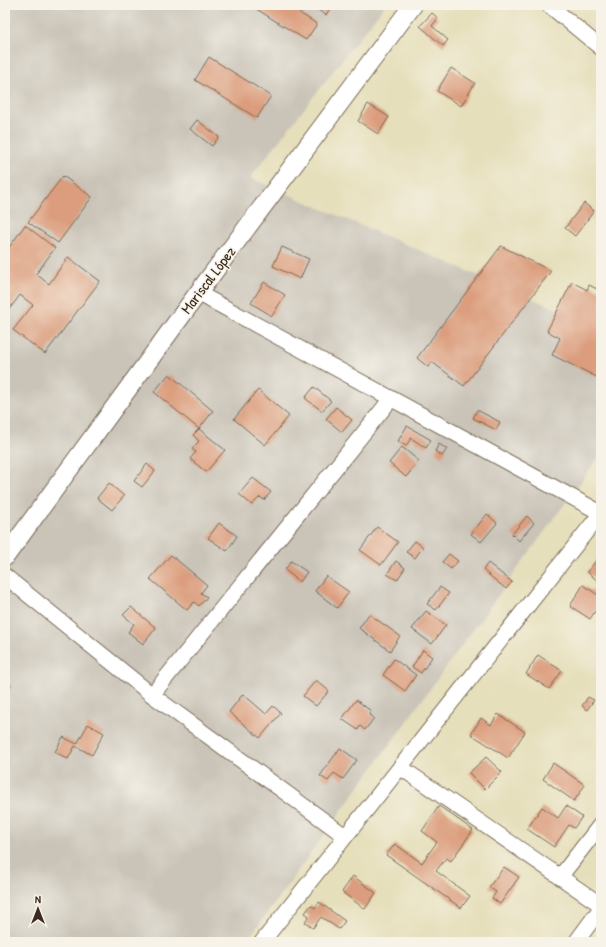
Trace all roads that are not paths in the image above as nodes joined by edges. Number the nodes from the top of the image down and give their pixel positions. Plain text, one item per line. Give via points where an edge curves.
1 (413, 5) edge
2 (549, 5) edge
3 (601, 48) edge
4 (198, 293) junction
5 (391, 399) junction
6 (601, 513) edge
7 (5, 557) edge
8 (5, 576) edge
9 (152, 695) junction
10 (400, 767) junction
11 (601, 824) edge
12 (346, 836) junction
13 (560, 877) junction
14 (601, 905) edge
15 (601, 908) edge
16 (262, 942) edge
17 (576, 942) edge

1 - 4 street, Mariscal López
2 - 3 street
4 - 5 street
4 - 7 street, Mariscal López
5 - 6 street
5 - 9 street
6 - 10 street
8 - 9 street
9 - 12 street
10 - 12 street
10 - 13 street
11 - 13 street
12 - 16 street
13 - 14 street
15 - 17 street

